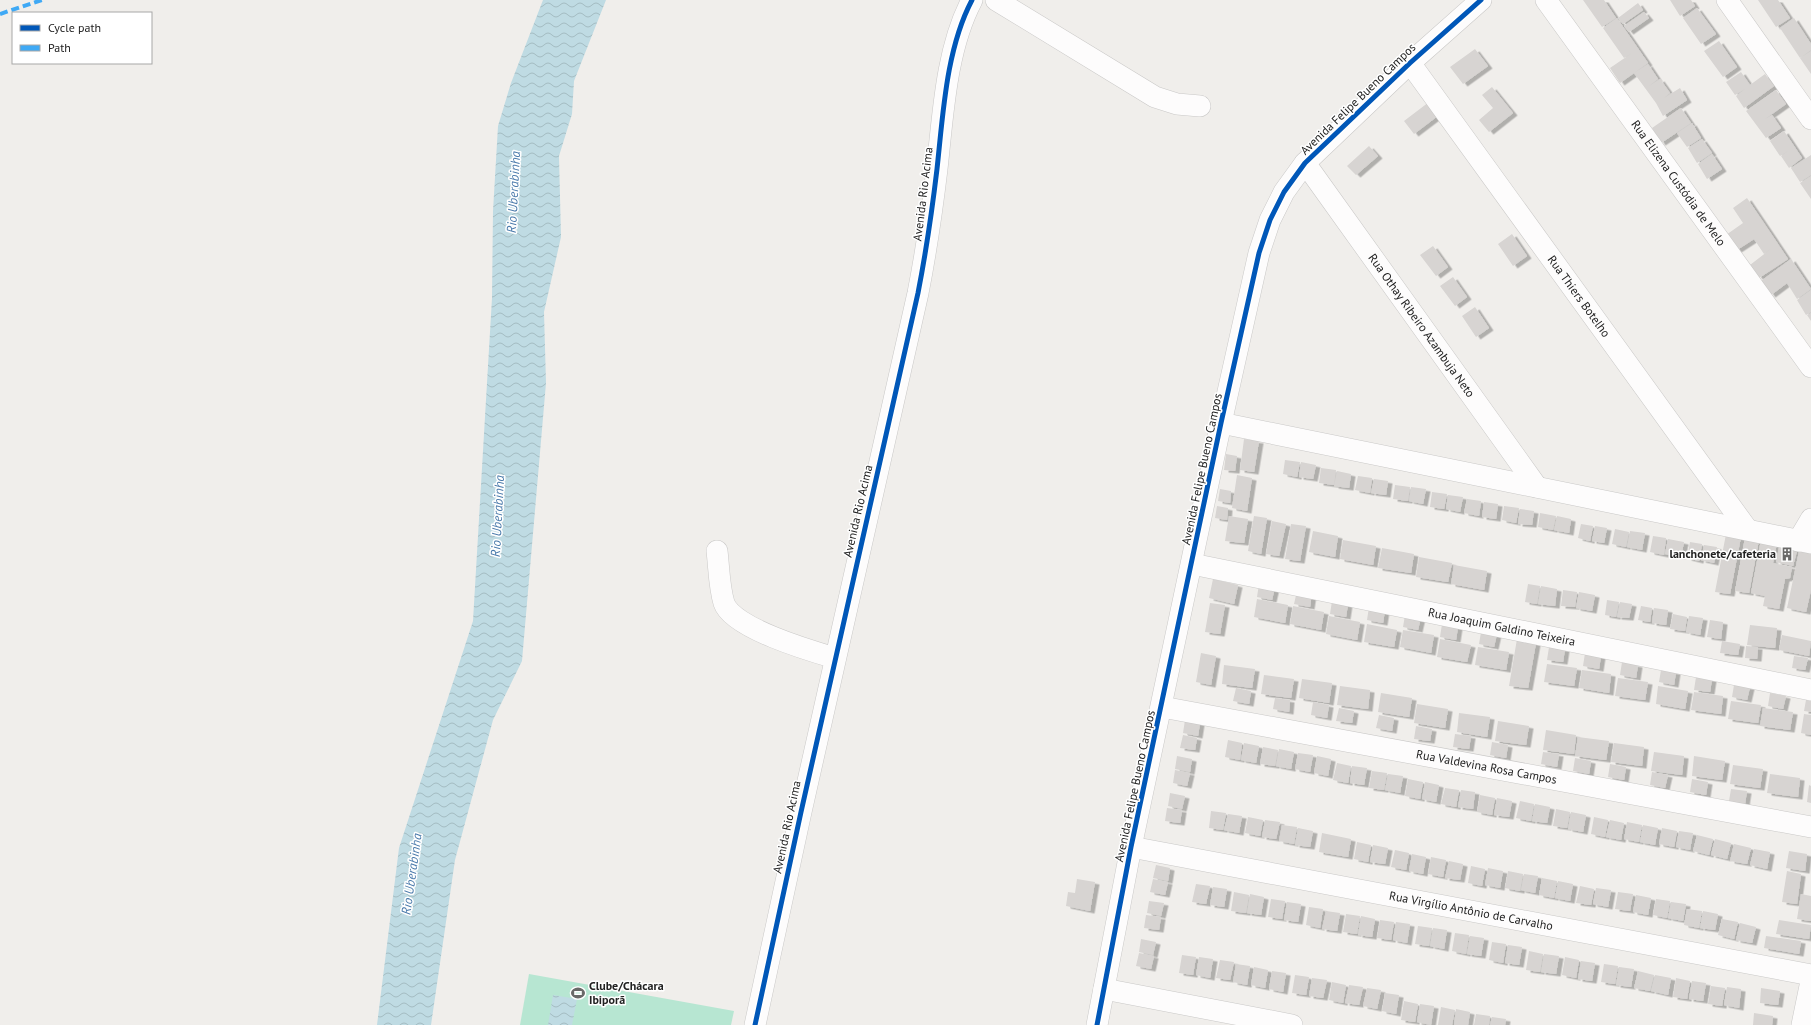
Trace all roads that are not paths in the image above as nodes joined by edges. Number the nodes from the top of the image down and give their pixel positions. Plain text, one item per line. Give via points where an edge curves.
1 (972, 0) edge
2 (996, 0) edge
3 (1481, 0) edge
4 (1546, 0) edge
5 (1727, 0) edge
6 (1410, 63) junction
7 (1200, 106) dead end
8 (1811, 119) edge
9 (1305, 163) junction
10 (1811, 367) edge
11 (1221, 423) junction
12 (1537, 487) junction
13 (1811, 519) edge
14 (1747, 529) junction
15 (1805, 542) edge
16 (717, 551) dead end
17 (1192, 564) junction
18 (835, 658) junction
19 (1811, 690) edge
20 (1162, 707) junction
21 (1811, 827) edge
22 (1131, 847) junction
23 (1811, 975) edge
24 (1811, 981) edge
25 (1104, 989) junction
26 (755, 1025) edge
27 (1097, 1025) edge
28 (1292, 1025) edge
29 (1802, 1025) edge

1 - 18 street, Avenida Rio Acima via 956,41 945,92 930,226 918,293
2 - 7 street via 1155,97 1177,104
3 - 6 street, Avenida Felipe Bueno Campos
4 - 10 street, Rua Elizena Custódia de Melo
5 - 8 street
6 - 9 street, Avenida Felipe Bueno Campos
6 - 14 street, Rua Thiers Botelho
9 - 11 street, Avenida Felipe Bueno Campos via 1284,192 1270,220 1259,253
9 - 12 street, Rua Othay Ribeiro Azambuja Neto
11 - 12 street
11 - 17 street, Avenida Felipe Bueno Campos
12 - 14 street
13 - 15 street
14 - 15 street
16 - 18 street via 724,604 738,619 758,631
17 - 19 street, Rua Joaquim Galdino Teixeira
17 - 20 street, Avenida Felipe Bueno Campos
18 - 26 street, Avenida Rio Acima
20 - 21 street, Rua Valdevina Rosa Campos
20 - 22 street, Avenida Felipe Bueno Campos
22 - 23 street, Rua Virgílio Antônio de Carvalho
22 - 25 street, Avenida Felipe Bueno Campos
24 - 29 street
25 - 27 street, Avenida Felipe Bueno Campos
25 - 28 street

